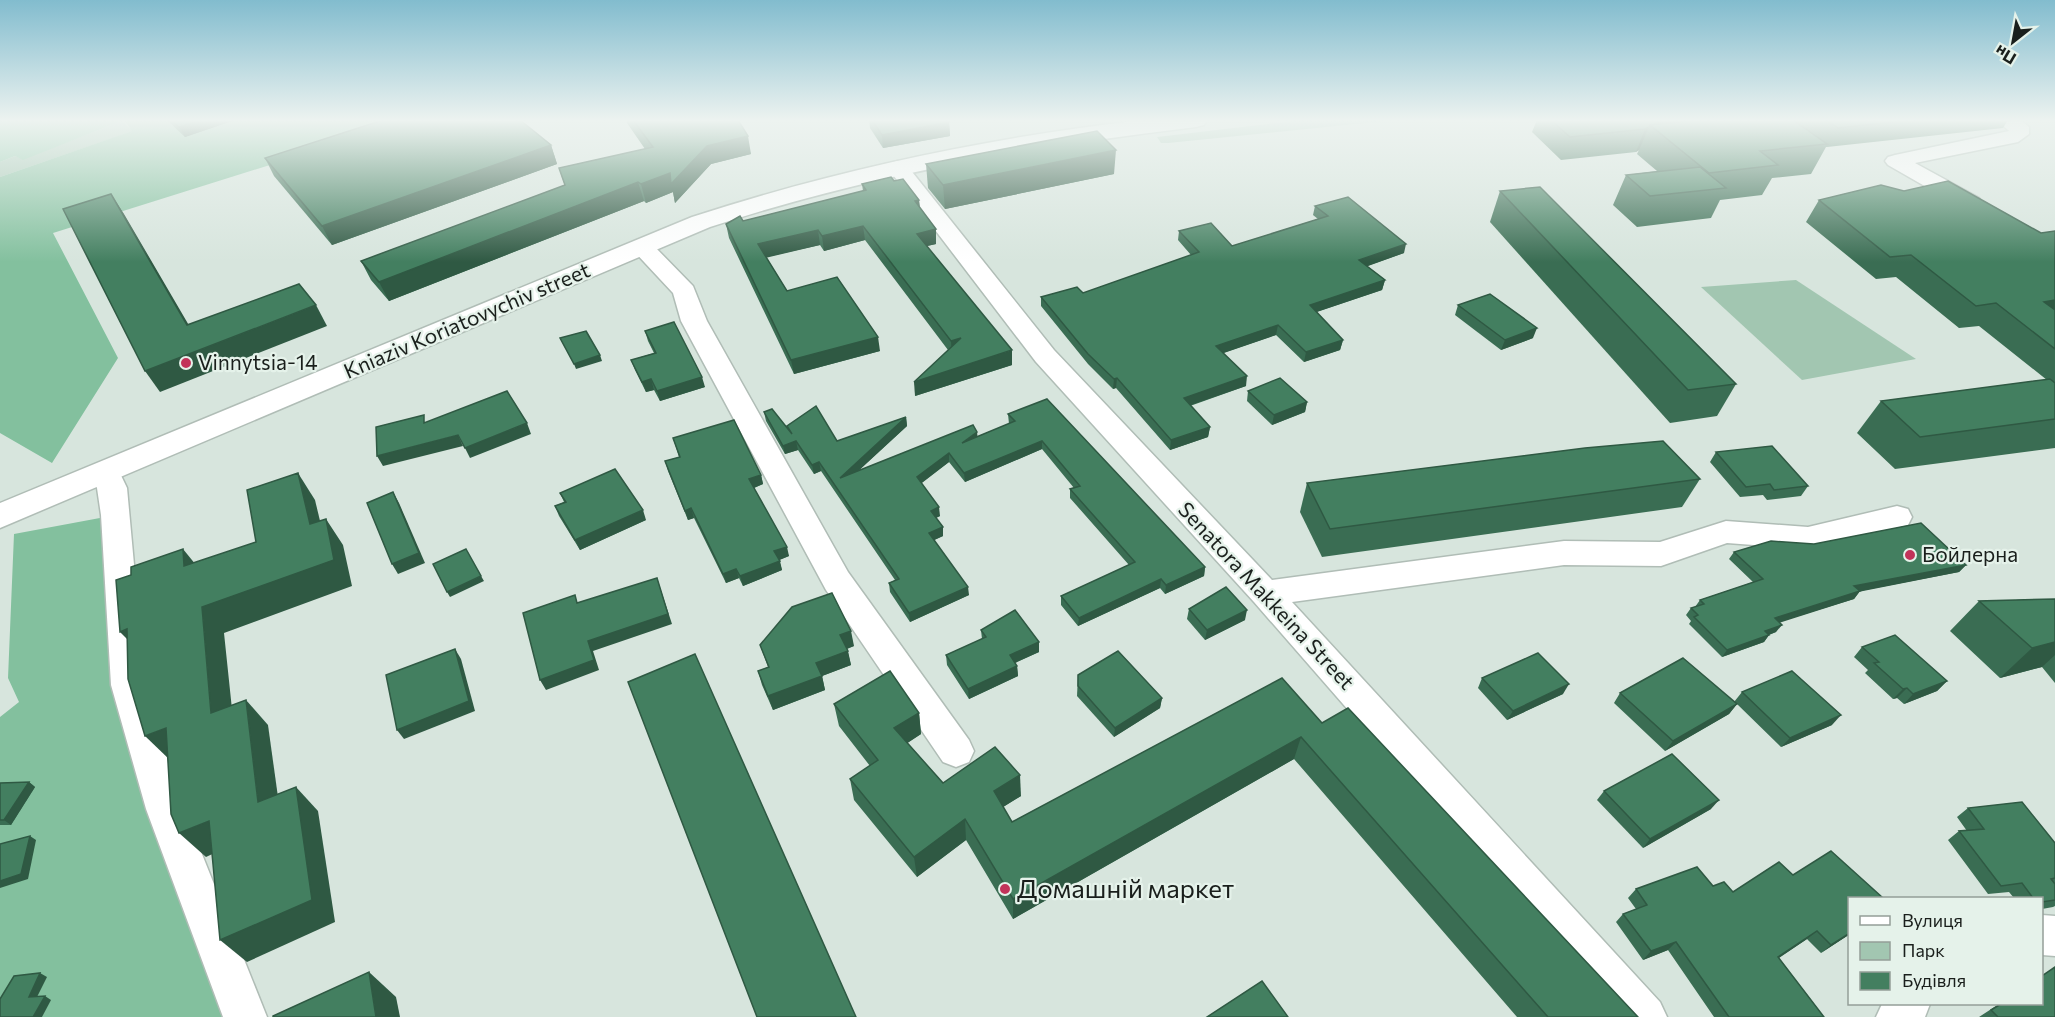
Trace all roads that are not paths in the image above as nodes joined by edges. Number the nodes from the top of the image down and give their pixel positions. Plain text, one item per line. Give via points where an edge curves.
1 (896, 167) edge
2 (898, 167) edge
3 (1907, 167) edge
4 (1985, 211) edge
5 (643, 248) junction
6 (106, 472) junction
7 (0, 516) edge
8 (1897, 517) dead end
9 (1266, 593) junction
10 (956, 751) dead end
11 (1908, 1005) edge
12 (244, 1017) edge
13 (1645, 1017) edge
14 (1898, 1017) edge

1 - 5 main road, Kniaziv Koriatovychiv street via 769,198
2 - 9 street, Senatora Makkeina Street via 1045,356
3 - 4 street
5 - 6 main road, Kniaziv Koriatovychiv street
5 - 10 street via 684,291 694,321 837,581
6 - 7 main road, Kniaziv Koriatovychiv street
6 - 12 street via 116,515 128,684 165,809
8 - 9 street via 1808,538 1726,532 1661,554 1564,553
9 - 13 street, Senatora Makkeina Street
11 - 14 street

